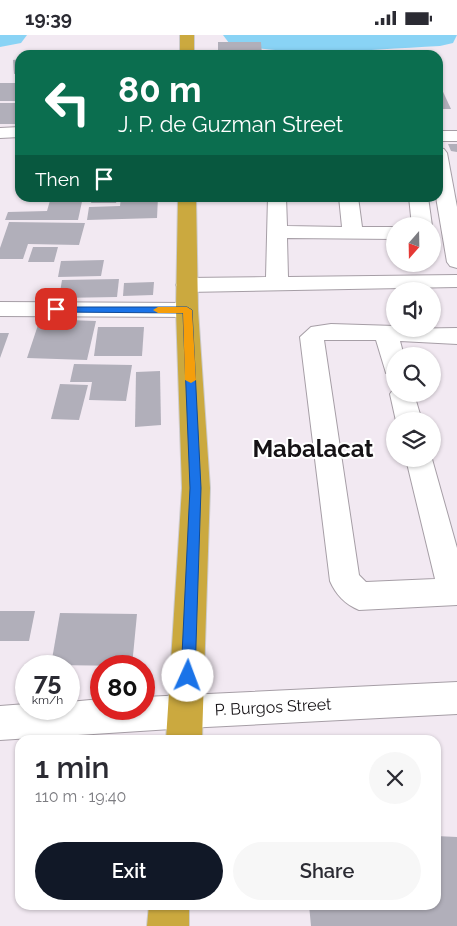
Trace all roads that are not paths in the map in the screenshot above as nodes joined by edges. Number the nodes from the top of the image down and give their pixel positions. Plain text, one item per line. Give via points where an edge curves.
1 (188, 35) edge
2 (187, 50) edge
3 (0, 133) edge
4 (15, 133) edge
5 (443, 136) edge
6 (457, 136) edge
7 (187, 202) edge
8 (277, 202) edge
9 (349, 202) edge
10 (419, 202) edge
11 (440, 202) edge
12 (421, 217) edge
13 (278, 232) junction
14 (353, 232) junction
15 (386, 233) edge
16 (442, 234) edge
17 (457, 262) edge
18 (457, 281) edge
19 (277, 284) junction
20 (187, 297) junction
21 (0, 309) edge
22 (386, 333) edge
23 (441, 336) edge
24 (457, 337) edge
25 (421, 467) edge
26 (455, 592) edge
27 (457, 698) edge
28 (0, 723) edge
29 (185, 725) edge
30 (170, 910) edge
31 (168, 926) edge

1 - 2 highway
3 - 4 street
5 - 6 street
7 - 20 highway
8 - 13 street
9 - 14 street
10 - 12 street
11 - 16 street
13 - 14 street
13 - 19 street
14 - 15 street
16 - 17 street
18 - 19 street
19 - 20 street
20 - 21 street
20 - 29 highway via 196,488
22 - 26 street via 331,331 319,332 312,337 345,581 359,596
23 - 24 street
25 - 26 street
27 - 29 street, P. Burgos Street
28 - 29 street, P. Burgos Street
30 - 31 highway

